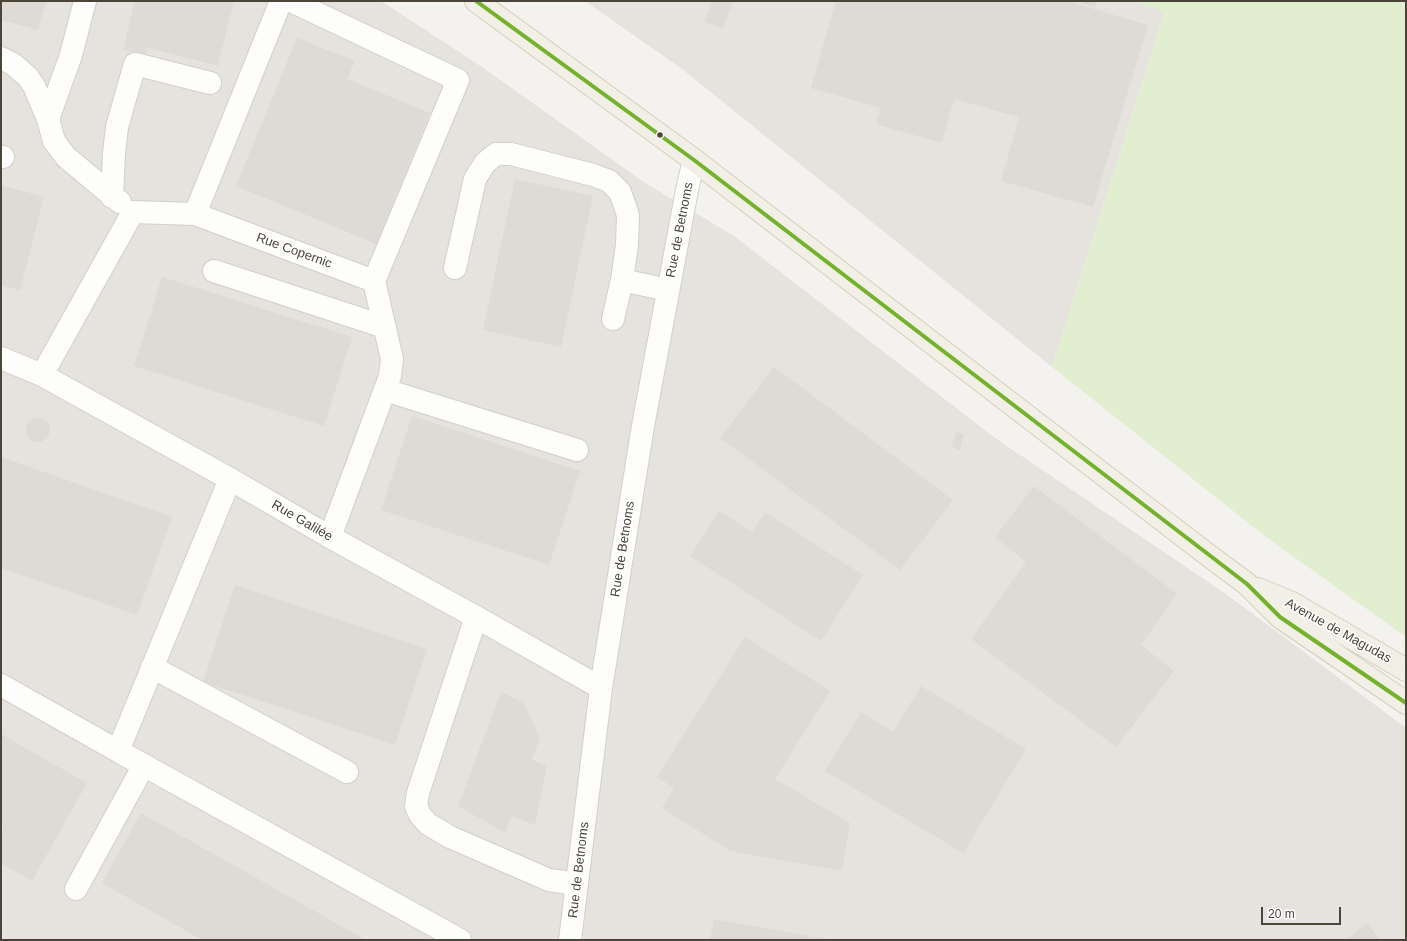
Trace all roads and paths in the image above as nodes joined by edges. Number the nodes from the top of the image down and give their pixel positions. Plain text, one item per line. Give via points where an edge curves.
1 (85, 1) edge
2 (281, 1) edge
3 (291, 1) edge
4 (476, 1) edge
5 (1, 58) edge
6 (210, 83) dead end
7 (48, 119) junction
8 (694, 160) junction
9 (112, 196) junction
10 (133, 212) junction
11 (195, 214) junction
12 (455, 268) dead end
13 (214, 271) dead end
14 (622, 280) junction
15 (374, 281) junction
16 (668, 290) junction
17 (613, 319) dead end
18 (385, 327) junction
19 (1, 358) edge
20 (42, 375) junction
21 (385, 390) junction
22 (577, 450) dead end
23 (230, 479) junction
24 (330, 538) junction
25 (1248, 584) junction
26 (476, 617) junction
27 (152, 667) junction
28 (1406, 670) edge
29 (1, 685) edge
30 (601, 688) junction
31 (1406, 703) edge
32 (118, 751) junction
33 (144, 765) junction
34 (347, 772) dead end
35 (577, 884) junction
36 (76, 889) dead end
37 (460, 940) edge
38 (570, 940) edge

1 - 7 street via 71,55
2 - 11 street
3 - 15 street via 458,80
4 - 8 main road, Avenue de Magudas
5 - 7 street via 28,77
6 - 9 street via 135,64 117,127
7 - 9 street via 54,141 66,157
8 - 16 street, Rue de Betnoms
8 - 25 main road, Avenue de Magudas
9 - 10 street
10 - 11 street, Rue Copernic
10 - 20 street
11 - 15 street, Rue Copernic
12 - 14 street via 475,179 496,154 511,154 593,175 609,181 620,192 628,215
13 - 18 street
14 - 16 street
14 - 17 street
15 - 18 street
16 - 30 street, Rue de Betnoms via 643,426
18 - 21 street via 392,359
19 - 20 street, Rue Galilée
20 - 23 street, Rue Galilée
21 - 22 street
21 - 24 street
23 - 24 street, Rue Galilée
23 - 27 street
24 - 26 street, Rue Galilée
25 - 28 main road, Avenue de Magudas via 1292,603
25 - 31 main road, Avenue de Magudas via 1280,617
26 - 30 street, Rue Galilée
26 - 35 street via 418,793 416,806 428,824 450,837 550,880
27 - 32 street
27 - 34 street
29 - 32 street
30 - 35 street, Rue de Betnoms
32 - 33 street
33 - 36 street
33 - 37 street
35 - 38 street, Rue de Betnoms

